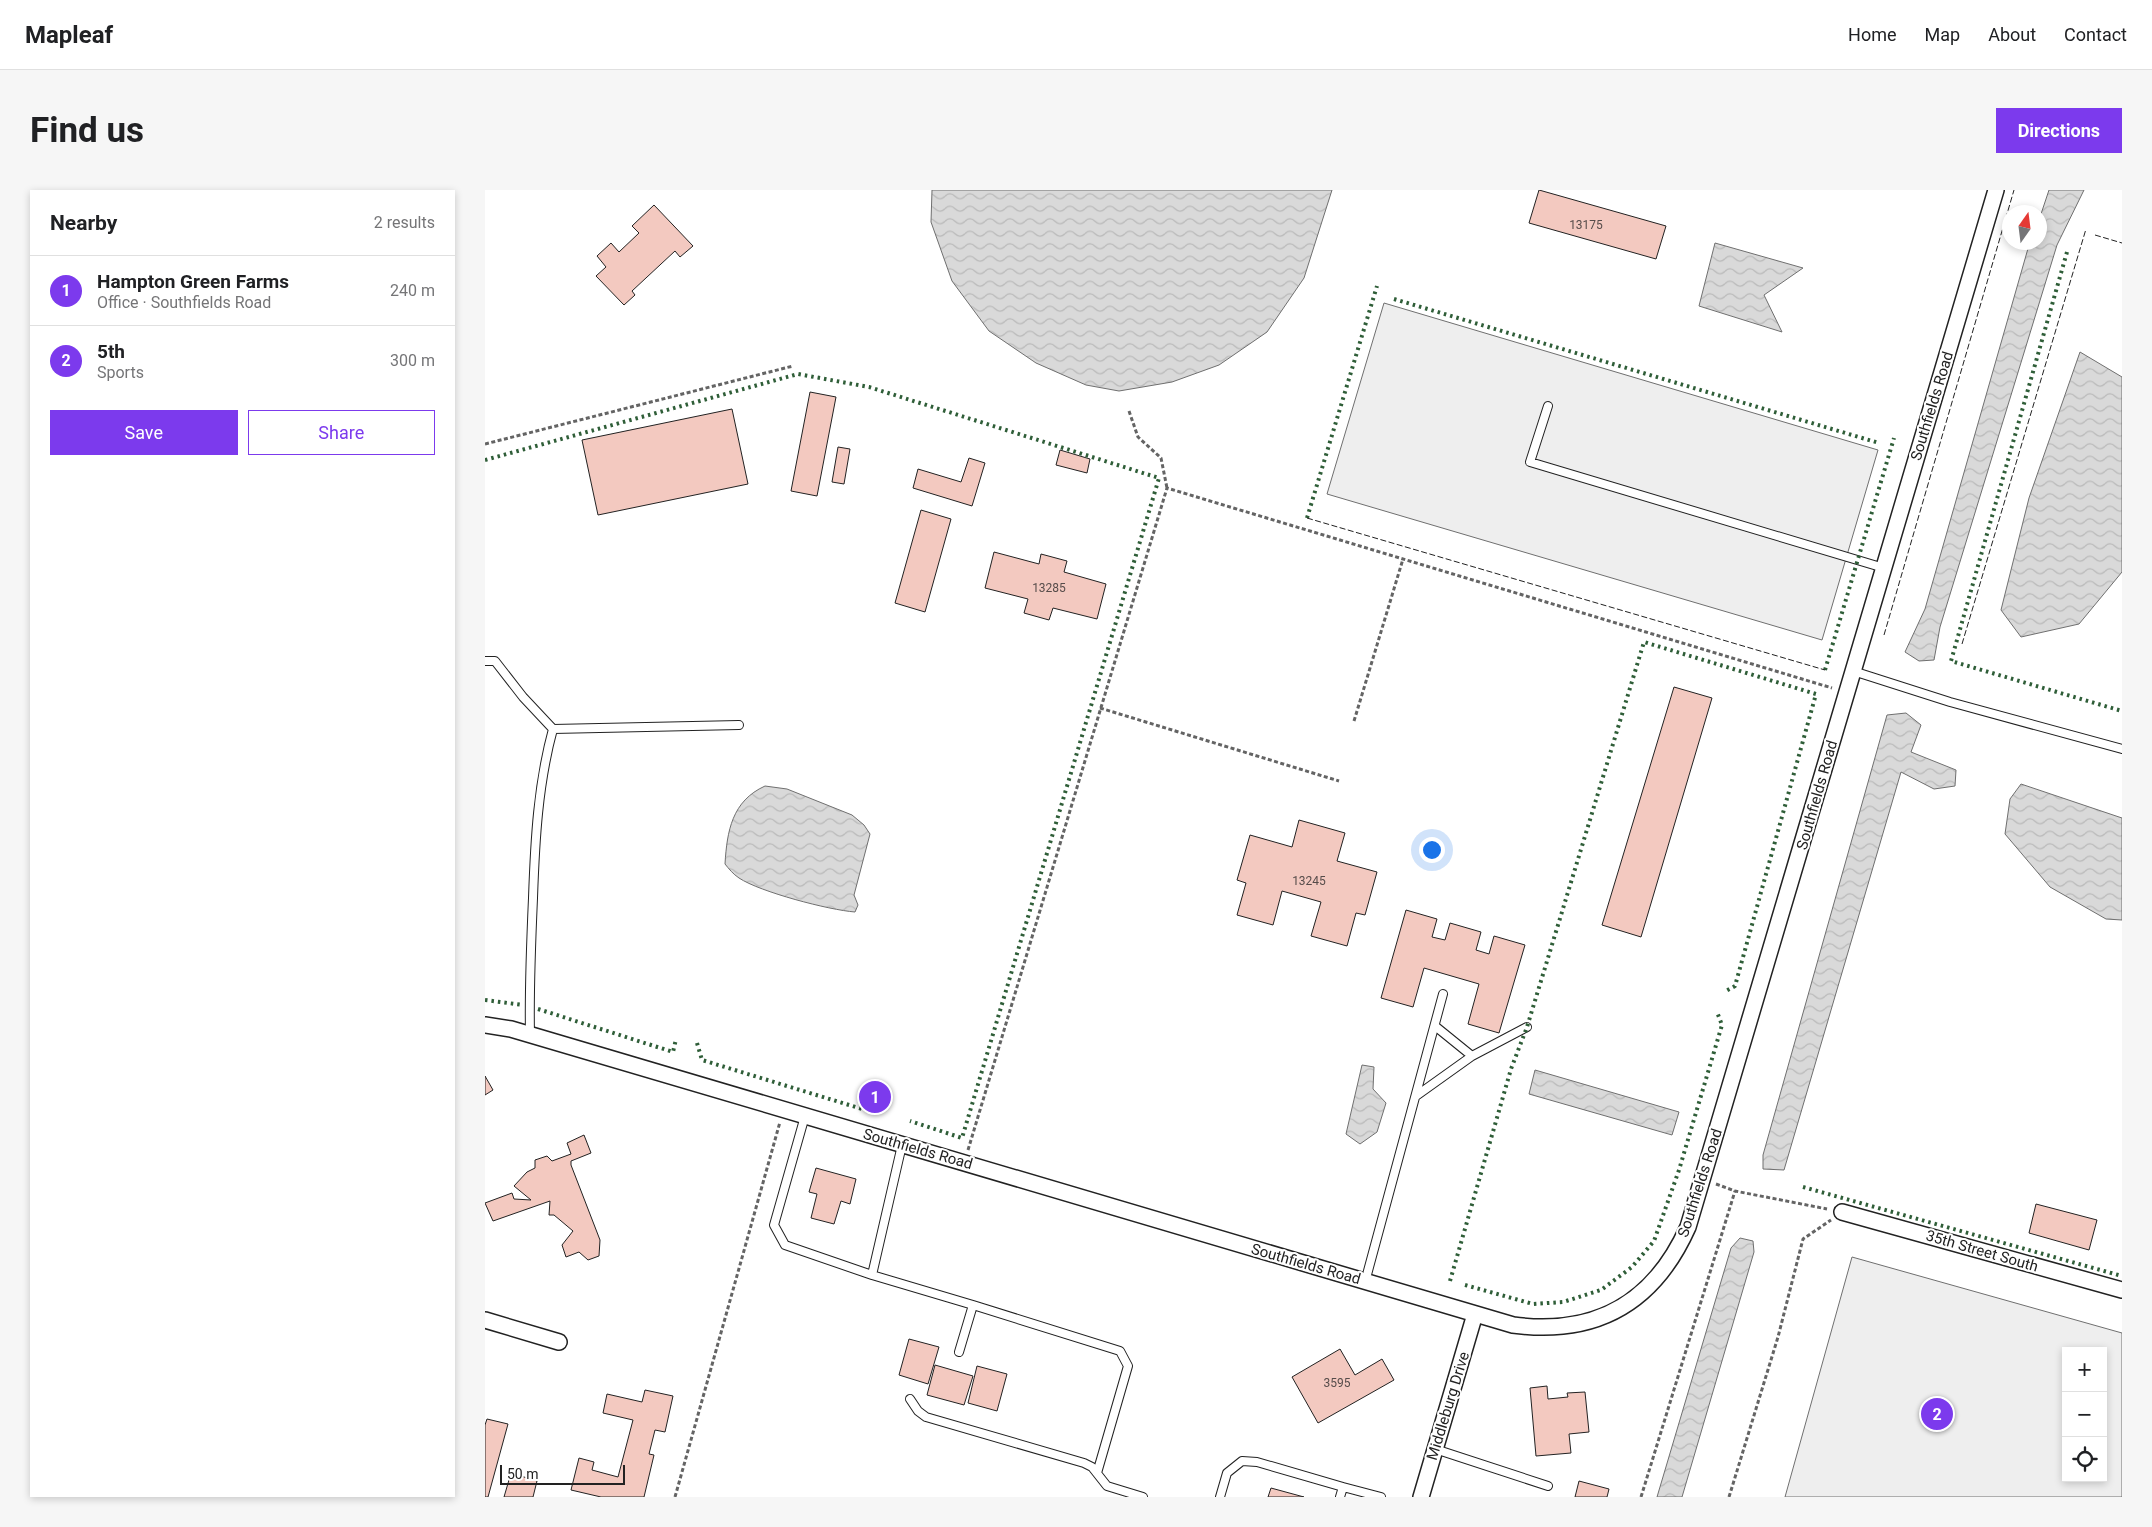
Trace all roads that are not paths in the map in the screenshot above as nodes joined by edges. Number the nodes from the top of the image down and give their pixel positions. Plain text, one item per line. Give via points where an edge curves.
1 (1996, 190) edge
2 (1548, 406) dead end
3 (1884, 568) junction
4 (485, 662) edge
5 (1853, 671) junction
6 (739, 725) dead end
7 (553, 729) junction
8 (2122, 749) edge
9 (1443, 994) dead end
10 (485, 1024) edge
11 (1435, 1026) junction
12 (1527, 1027) dead end
13 (529, 1034) junction
14 (1472, 1056) junction
15 (1416, 1096) junction
16 (805, 1116) junction
17 (902, 1145) junction
18 (1842, 1212) road end
19 (872, 1275) junction
20 (1365, 1282) junction
21 (2122, 1290) edge
22 (973, 1306) junction
23 (1475, 1314) junction
24 (485, 1320) edge
25 (559, 1342) dead end
26 (959, 1352) dead end
27 (910, 1399) dead end
28 (1435, 1449) junction
29 (1097, 1474) junction
30 (1548, 1486) dead end
31 (1343, 1487) junction
32 (1143, 1497) edge
33 (1220, 1497) edge
34 (1340, 1497) edge
35 (1381, 1497) edge
36 (1421, 1497) edge

1 - 3 street, Southfields Road
2 - 3 lane via 1530,462
3 - 5 street, Southfields Road
4 - 7 lane via 495,661 523,698
5 - 8 lane via 1950,702
5 - 23 street, Southfields Road via 1703,1179 1678,1249 1665,1269 1630,1302 1585,1323 1537,1328
6 - 7 lane
7 - 13 lane via 542,778 536,837
9 - 11 lane
10 - 13 street, Southfields Road
11 - 14 lane
11 - 15 lane
12 - 14 lane
13 - 16 street, Southfields Road
14 - 15 lane
15 - 20 lane
16 - 17 street, Southfields Road
16 - 19 lane via 774,1225 785,1245
17 - 19 lane
17 - 20 street, Southfields Road
18 - 21 street, 35th Street South
19 - 22 lane
20 - 23 street, Southfields Road
22 - 26 lane
22 - 29 lane via 1120,1351 1128,1366
23 - 28 street, Middleburg Drive
24 - 25 street
27 - 29 lane via 926,1417 1084,1463
28 - 30 lane
28 - 36 street, Middleburg Drive
29 - 32 lane via 1107,1486
31 - 33 lane via 1257,1462 1242,1462 1227,1473
31 - 34 lane
31 - 35 lane

